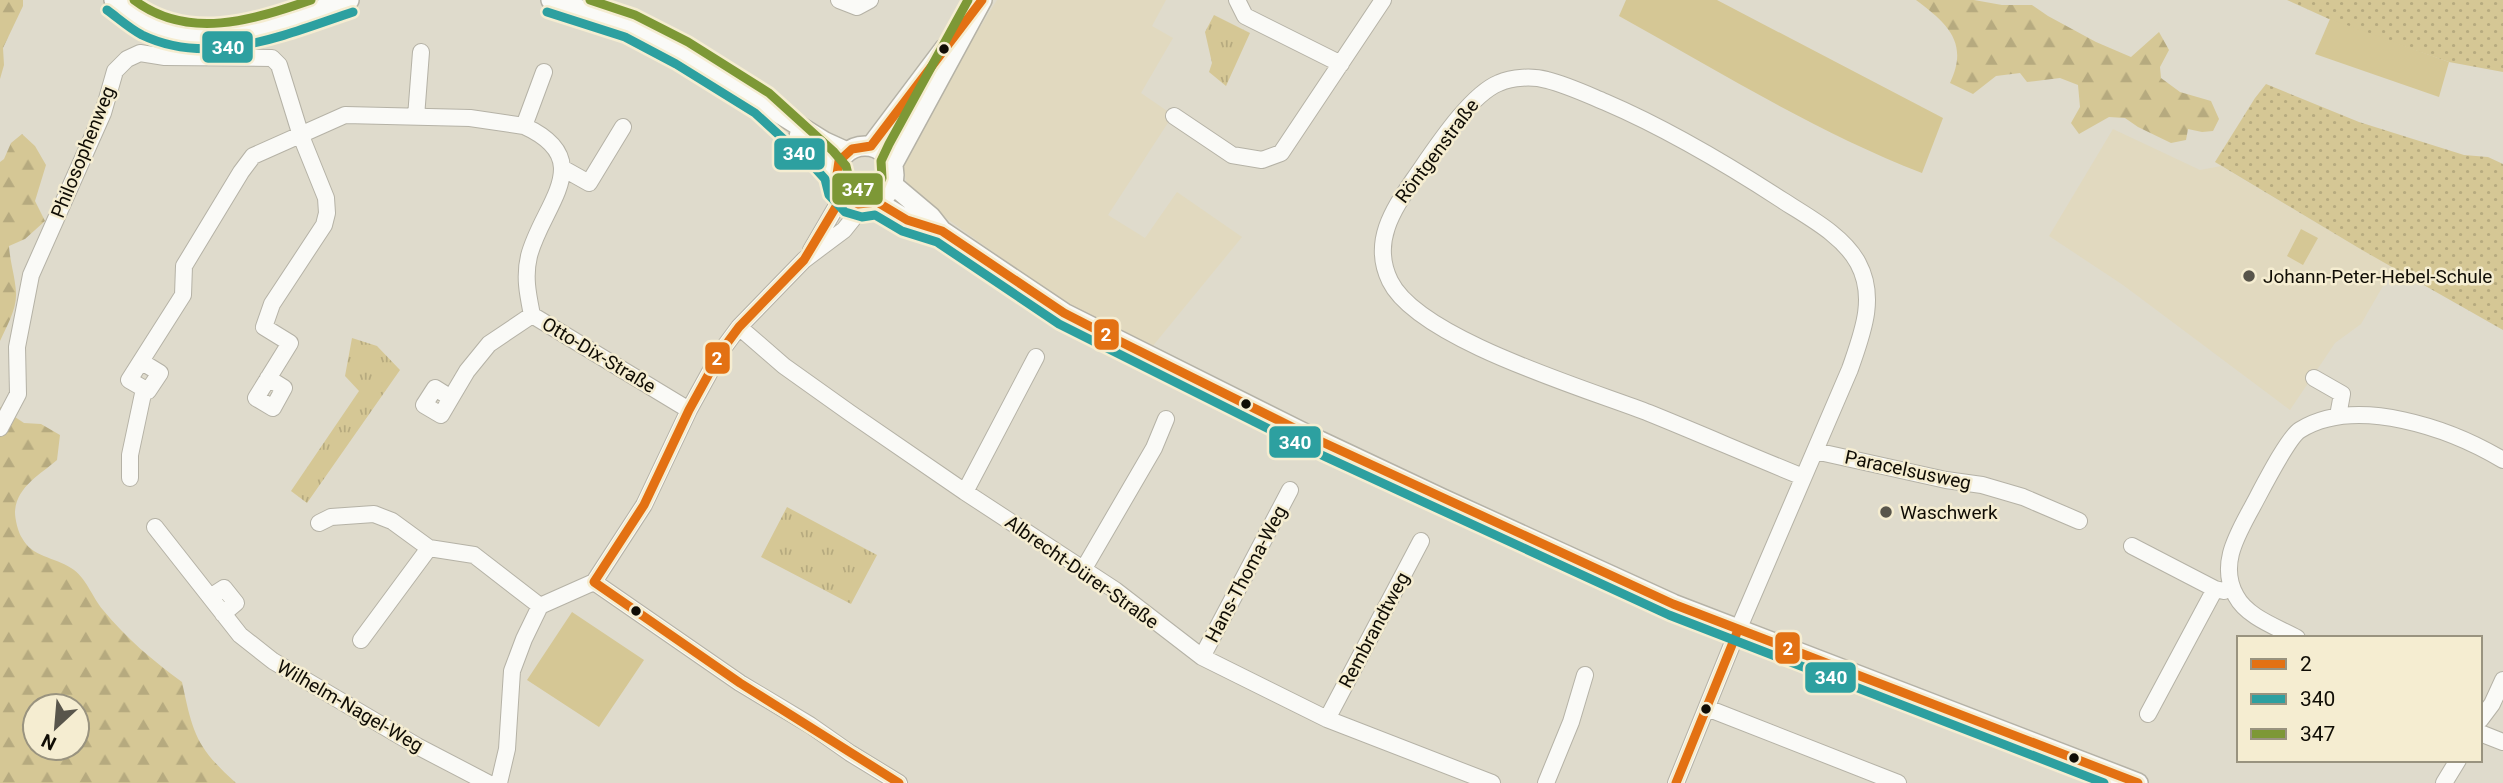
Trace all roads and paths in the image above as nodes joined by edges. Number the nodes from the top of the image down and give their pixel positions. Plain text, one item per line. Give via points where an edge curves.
1 (114, 0) edge
2 (349, 0) edge
3 (551, 0) edge
4 (839, 0) edge
5 (870, 0) edge
6 (982, 0) edge
7 (1237, 0) edge
8 (1383, 0) edge
9 (421, 52) dead end
10 (1341, 64) junction
11 (544, 72) dead end
12 (762, 103) junction
13 (1174, 116) dead end
14 (416, 117) junction
15 (524, 126) junction
16 (623, 127) dead end
17 (301, 135) junction
18 (871, 146) junction
19 (847, 152) junction
20 (893, 164) junction
21 (564, 169) junction
22 (836, 173) junction
23 (893, 185) junction
24 (843, 195) junction
25 (870, 203) junction
26 (937, 224) junction
27 (804, 260) junction
28 (532, 315) junction
29 (739, 327) junction
30 (1036, 357) dead end
31 (268, 378) dead end
32 (2314, 378) dead end
33 (2342, 394) junction
34 (451, 398) dead end
35 (689, 410) junction
36 (2338, 416) junction
37 (2382, 416) junction
38 (1166, 419) dead end
39 (0, 428) edge
40 (1815, 451) junction
41 (2503, 460) edge
42 (1802, 477) junction
43 (130, 478) dead end
44 (1290, 490) dead end
45 (965, 492) junction
46 (2079, 521) dead end
47 (319, 523) dead end
48 (155, 527) dead end
49 (1421, 541) dead end
50 (2132, 546) dead end
51 (429, 548) junction
52 (1083, 570) junction
53 (594, 582) junction
54 (2215, 589) junction
55 (2234, 593) junction
56 (540, 606) junction
57 (1738, 630) junction
58 (2294, 636) edge
59 (361, 640) dead end
60 (1202, 657) junction
61 (1585, 675) dead end
62 (2503, 680) edge
63 (1707, 708) junction
64 (2148, 714) dead end
65 (2482, 717) edge
66 (1327, 719) junction
67 (2482, 734) edge
68 (2503, 742) edge
69 (2457, 762) edge
70 (488, 783) edge
71 (499, 783) edge
72 (899, 783) edge
73 (1492, 783) edge
74 (1546, 783) edge
75 (1676, 783) edge
76 (1898, 783) edge
77 (2138, 783) edge
78 (2444, 783) edge

1 - 2 street via 148,24 173,32 232,36
3 - 12 street via 631,26
4 - 5 street via 857,7
6 - 18 street
6 - 20 street
7 - 10 street via 1245,16
8 - 10 street
9 - 14 street
10 - 13 street via 1281,153 1262,160 1231,155
11 - 15 street
12 - 19 street
12 - 22 street
14 - 15 street
14 - 17 street via 345,115
15 - 21 street via 553,143
16 - 21 street via 589,183
17 - 31 street via 326,198 327,213 324,225 272,304 264,327 290,343
17 - 39 street, Philosophenweg via 279,65 272,58 140,53 127,59 115,71 103,113 31,275 17,347 18,394
17 - 43 street via 253,156 184,266 183,295 142,362 160,373 148,391 144,388 130,455
18 - 19 street
18 - 20 street
19 - 22 street
20 - 23 street
21 - 28 street, Otto-Dix-Straße via 529,256 526,286
22 - 24 street
23 - 25 street via 884,198
23 - 26 street
24 - 25 street via 853,202
24 - 27 street
25 - 26 street via 907,220
25 - 27 street
26 - 57 street via 1064,313 1101,332 1431,493
27 - 29 street
28 - 34 street via 489,344
28 - 35 street, Otto-Dix-Straße
29 - 35 street
29 - 45 street, Albrecht-Dürer-Straße via 784,366
30 - 45 street
32 - 33 street
33 - 36 street
33 - 37 street
35 - 53 street via 644,505
36 - 37 street
36 - 55 street via 2298,431 2278,459 2230,553
37 - 41 street via 2451,434
38 - 52 street
40 - 42 street, Röntgenstraße
40 - 42 street, Röntgenstraße via 1850,369 1867,307 1864,279 1849,250 1717,158 1641,117 1563,84 1543,79 1506,80 1479,96 1391,212 1383,248 1386,268 1408,305 1483,349
40 - 46 street, Paracelsusweg via 1982,485
42 - 57 street, Röntgenstraße
44 - 60 street, Hans-Thoma-Weg
45 - 52 street, Albrecht-Dürer-Straße
47 - 51 street via 331,517 374,514 392,521
48 - 70 street, Wilhelm-Nagel-Weg via 240,635 272,661
49 - 66 street, Rembrandtweg
50 - 54 street
51 - 56 street via 474,555
51 - 59 street
52 - 60 street, Albrecht-Dürer-Straße
53 - 56 street
53 - 72 street via 740,683
54 - 55 street
54 - 64 street
55 - 58 street via 2247,609
56 - 71 street via 512,671 508,749
57 - 63 street, Röntgenstraße
57 - 77 street
60 - 66 street, Albrecht-Dürer-Straße
61 - 74 street
62 - 65 street
63 - 75 street, Röntgenstraße
63 - 76 street
66 - 73 street, Albrecht-Dürer-Straße
67 - 68 street
69 - 78 street

